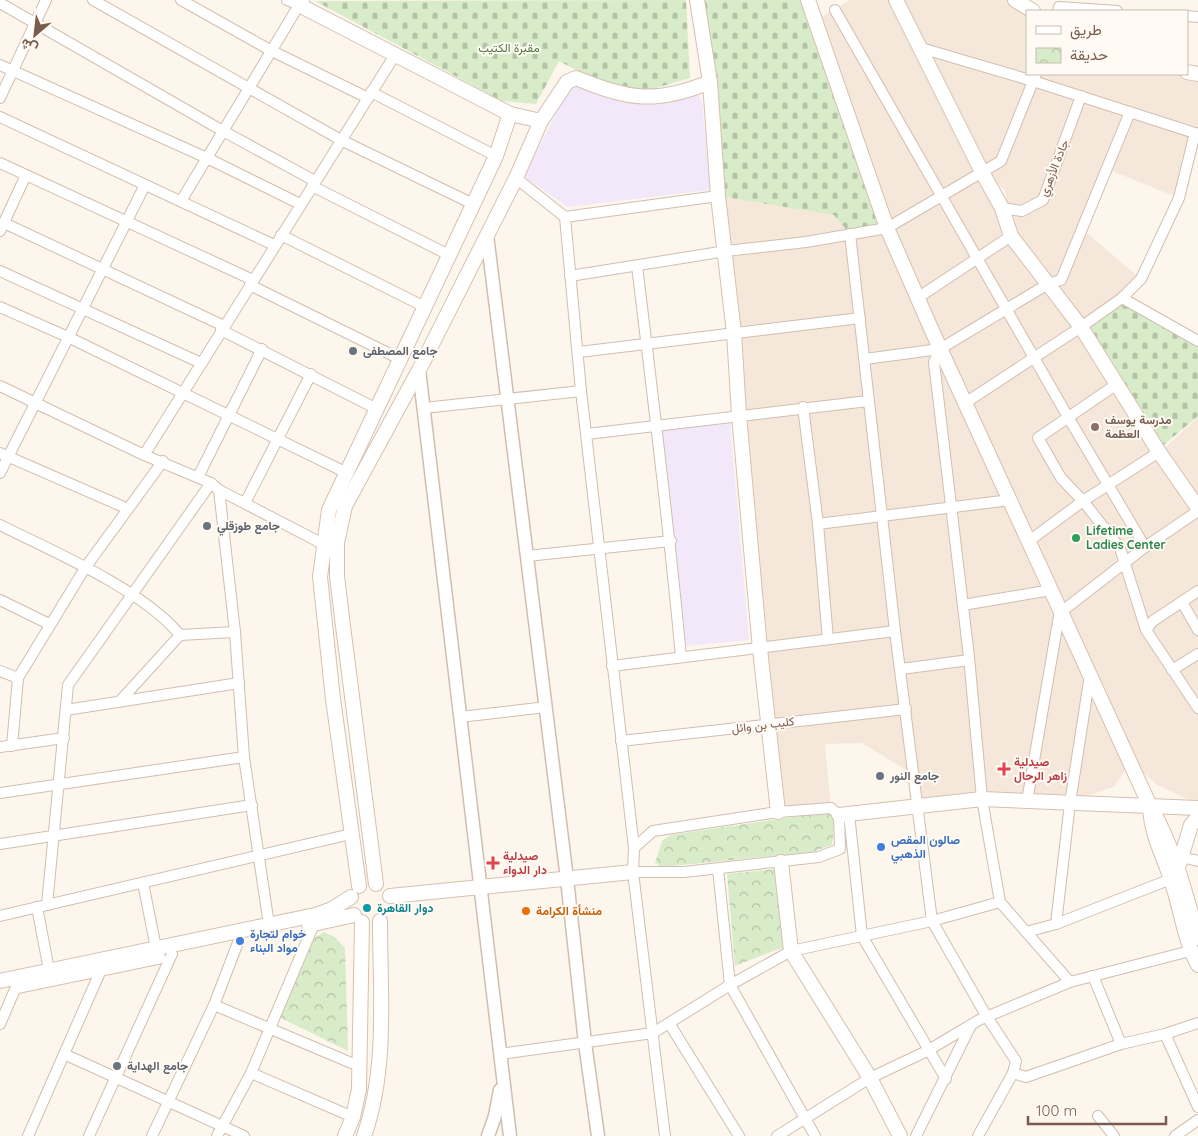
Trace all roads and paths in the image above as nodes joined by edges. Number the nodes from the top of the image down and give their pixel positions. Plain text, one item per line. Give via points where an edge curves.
1 (46, 0) edge
2 (93, 0) edge
3 (180, 0) edge
4 (697, 0) edge
5 (808, 0) edge
6 (896, 0) edge
7 (1015, 0) edge
8 (0, 2) edge
9 (296, 2) edge
10 (835, 10) dead end
11 (1031, 10) edge
12 (1058, 10) edge
13 (1102, 10) edge
14 (35, 23) junction
15 (920, 48) junction
16 (270, 50) junction
17 (394, 55) junction
18 (0, 65) edge
19 (12, 71) junction
20 (1026, 75) edge
21 (1034, 77) edge
22 (710, 82) junction
23 (248, 89) junction
24 (370, 95) junction
25 (1082, 96) junction
26 (0, 98) edge
27 (1130, 112) junction
28 (510, 114) junction
29 (0, 117) edge
30 (541, 121) junction
31 (223, 132) junction
32 (1197, 133) edge
33 (341, 140) junction
34 (496, 156) junction
35 (207, 158) junction
36 (0, 163) edge
37 (982, 172) junction
38 (26, 175) junction
39 (516, 178) junction
40 (314, 183) junction
41 (145, 185) junction
42 (718, 196) junction
43 (941, 197) junction
44 (181, 201) junction
45 (300, 204) junction
46 (473, 204) junction
47 (1002, 208) junction
48 (565, 217) junction
49 (128, 220) junction
50 (2, 226) edge
51 (887, 228) junction
52 (850, 234) junction
53 (281, 235) junction
54 (487, 235) junction
55 (1011, 236) junction
56 (274, 245) junction
57 (726, 251) junction
58 (449, 255) junction
59 (977, 259) junction
60 (637, 266) junction
61 (103, 268) junction
62 (0, 271) edge
63 (570, 276) junction
64 (251, 282) junction
65 (1048, 284) junction
66 (919, 297) junction
67 (1122, 298) junction
68 (0, 307) edge
69 (424, 307) junction
70 (82, 310) junction
71 (1007, 311) junction
72 (860, 318) junction
73 (1081, 327) junction
74 (223, 328) junction
75 (734, 333) junction
76 (68, 337) junction
77 (1198, 341) edge
78 (646, 344) junction
79 (262, 349) junction
80 (940, 349) junction
81 (579, 352) junction
82 (1034, 358) junction
83 (400, 359) junction
84 (865, 359) junction
85 (201, 363) junction
86 (419, 370) junction
87 (311, 374) junction
88 (1117, 384) junction
89 (0, 386) edge
90 (581, 391) junction
91 (182, 393) junction
92 (508, 399) junction
93 (868, 401) junction
94 (37, 403) junction
95 (965, 403) junction
96 (424, 408) junction
97 (803, 408) junction
98 (377, 409) junction
99 (228, 414) junction
100 (739, 415) junction
101 (1068, 417) junction
102 (655, 426) junction
103 (587, 434) junction
104 (277, 438) junction
105 (1160, 452) junction
106 (4, 454) edge
107 (144, 455) junction
108 (163, 461) junction
109 (0, 473) edge
110 (347, 473) junction
111 (198, 477) junction
112 (215, 486) junction
113 (1109, 486) junction
114 (1010, 500) junction
115 (1083, 500) junction
116 (245, 503) junction
117 (951, 507) junction
118 (126, 508) junction
119 (1198, 509) edge
120 (884, 515) junction
121 (818, 524) junction
122 (0, 525) edge
123 (671, 541) junction
124 (1029, 541) junction
125 (323, 544) junction
126 (601, 547) junction
127 (1145, 547) junction
128 (527, 556) junction
129 (1126, 562) junction
130 (85, 568) junction
131 (1051, 590) junction
132 (1198, 591) edge
133 (132, 596) junction
134 (0, 600) edge
135 (1182, 602) junction
136 (963, 605) junction
137 (1061, 611) junction
138 (49, 624) junction
139 (1146, 630) junction
140 (1198, 630) edge
141 (895, 631) junction
142 (235, 632) junction
143 (180, 635) junction
144 (828, 639) junction
145 (760, 648) junction
146 (1198, 654) edge
147 (681, 657) junction
148 (969, 660) junction
149 (612, 666) junction
150 (901, 668) junction
151 (0, 670) edge
152 (1172, 670) junction
153 (1090, 674) junction
154 (18, 678) junction
155 (239, 683) junction
156 (120, 701) junction
157 (546, 707) junction
158 (1198, 708) edge
159 (906, 709) junction
160 (66, 710) junction
161 (460, 717) junction
162 (769, 724) junction
163 (64, 738) junction
164 (621, 741) junction
165 (12, 746) junction
166 (0, 747) edge
167 (244, 757) junction
168 (58, 784) junction
169 (0, 793) edge
170 (982, 799) junction
171 (1027, 801) junction
172 (1070, 803) junction
173 (252, 805) junction
174 (918, 806) junction
175 (1150, 806) junction
176 (1198, 808) edge
177 (778, 812) junction
178 (844, 815) junction
179 (1198, 817) edge
180 (351, 834) junction
181 (54, 836) junction
182 (0, 844) edge
183 (634, 848) junction
184 (260, 855) junction
185 (1198, 861) edge
186 (781, 862) junction
187 (1177, 868) junction
188 (718, 869) junction
189 (634, 872) junction
190 (567, 879) junction
191 (143, 882) junction
192 (376, 884) junction
193 (479, 888) junction
194 (355, 892) junction
195 (1000, 902) junction
196 (42, 906) junction
197 (387, 910) junction
198 (0, 916) edge
199 (358, 918) junction
200 (932, 921) junction
201 (314, 924) junction
202 (1056, 924) junction
203 (269, 925) junction
204 (1026, 932) junction
205 (862, 936) junction
206 (1198, 938) edge
207 (239, 940) junction
208 (156, 948) junction
209 (792, 951) junction
210 (1190, 951) junction
211 (172, 954) junction
212 (1198, 965) edge
213 (49, 970) junction
214 (101, 970) junction
215 (1093, 976) junction
216 (0, 980) edge
217 (1070, 982) junction
218 (730, 985) junction
219 (16, 987) junction
220 (0, 990) edge
221 (214, 1005) junction
222 (987, 1017) junction
223 (0, 1024) edge
224 (669, 1024) junction
225 (1198, 1024) edge
226 (972, 1025) junction
227 (271, 1029) junction
228 (653, 1033) junction
229 (1164, 1034) junction
230 (585, 1043) junction
231 (1121, 1044) junction
232 (927, 1051) junction
233 (64, 1054) junction
234 (500, 1054) junction
235 (361, 1068) junction
236 (251, 1073) junction
237 (1014, 1073) junction
238 (502, 1075) junction
239 (116, 1077) junction
240 (870, 1078) junction
241 (946, 1079) junction
242 (169, 1101) junction
243 (1198, 1107) edge
244 (1098, 1116) dead end
245 (352, 1117) junction
246 (806, 1119) junction
247 (1198, 1120) edge
248 (219, 1131) edge
249 (28, 1136) edge
250 (89, 1136) edge
251 (152, 1136) edge
252 (244, 1136) edge
253 (345, 1136) edge
254 (364, 1136) edge
255 (488, 1136) edge
256 (510, 1136) edge
257 (598, 1136) edge
258 (665, 1136) edge
259 (739, 1136) edge
260 (777, 1136) edge
261 (815, 1136) edge
262 (900, 1136) edge
263 (916, 1136) edge
264 (978, 1136) edge
265 (1114, 1136) edge
266 (1175, 1136) edge

1 - 14 street
2 - 23 street
3 - 16 street
4 - 22 main road
5 - 51 main road
6 - 15 main road
7 - 11 main road
8 - 14 street
9 - 16 street
9 - 17 main road
10 - 43 street
12 - 13 street via 1059,7
14 - 19 street
14 - 31 street
15 - 20 street
15 - 37 main road
16 - 23 street
16 - 24 street
17 - 24 street
17 - 28 main road
18 - 19 street
19 - 26 street
19 - 35 street
21 - 25 street
21 - 37 street via 1001,161
22 - 30 main road via 656,98 608,91 576,78 567,82
22 - 42 main road
23 - 31 street
23 - 33 street
24 - 33 street
24 - 34 street
25 - 27 street
25 - 47 street, جادة الأزهري via 1043,200 1022,211
27 - 32 street
27 - 65 street via 1061,280
28 - 30 main road
28 - 34 main road
29 - 41 street
30 - 39 main road
31 - 35 street
31 - 40 street
32 - 67 street via 1179,198 1142,280
33 - 40 street
33 - 46 street
34 - 46 main road
35 - 44 street
35 - 45 street
36 - 38 street
37 - 43 street
37 - 47 main road
38 - 49 street
38 - 50 street
39 - 48 street
39 - 54 main road
40 - 45 street
40 - 58 street
41 - 44 street
41 - 49 street
42 - 48 street
42 - 57 main road
43 - 51 street
43 - 59 street
44 - 56 street
45 - 53 street
46 - 58 main road
47 - 55 main road
48 - 63 street
49 - 61 street
49 - 64 street
50 - 61 street
51 - 52 street
51 - 66 main road
52 - 57 street
52 - 72 street
53 - 56 street
53 - 69 street
54 - 86 main road
54 - 92 street
55 - 59 street
55 - 65 main road
56 - 64 street
57 - 60 street
57 - 75 main road
58 - 69 main road
59 - 66 street
59 - 71 street
60 - 63 street
60 - 78 street
61 - 70 street
61 - 74 street
62 - 70 street
63 - 81 street
64 - 74 street
64 - 83 street
65 - 71 street
65 - 73 main road
66 - 80 main road
67 - 73 street
67 - 77 street
68 - 76 street
69 - 83 main road
70 - 76 street
70 - 85 street
71 - 80 street
71 - 82 street
72 - 75 street
72 - 84 street
73 - 82 street
73 - 88 main road
74 - 79 street
74 - 85 street
75 - 78 street
75 - 100 main road
76 - 91 street
76 - 94 street
78 - 81 street
78 - 102 street
79 - 87 street
79 - 99 street
80 - 84 street
80 - 95 main road
80 - 117 street via 934,362
81 - 90 street
82 - 95 street
82 - 101 street
83 - 98 main road
84 - 93 street
85 - 91 street
86 - 96 street
86 - 192 main road via 345,506 337,542 339,593
87 - 98 street
87 - 104 street
88 - 101 street
88 - 105 main road
89 - 94 street
90 - 92 street
90 - 103 street
91 - 99 street
91 - 107 street
92 - 96 street
92 - 128 street
93 - 97 street
93 - 120 street
94 - 106 street
94 - 107 street
95 - 114 main road
96 - 161 street
97 - 100 street
97 - 121 street
98 - 110 main road
99 - 104 street
99 - 111 street
100 - 102 street
100 - 145 main road
101 - 113 street
101 - 115 street via 1038,438 1061,478
102 - 103 street
102 - 123 street
103 - 126 street
104 - 110 street
104 - 116 street
105 - 113 street
105 - 119 main road
106 - 109 street
106 - 118 street
107 - 108 street
108 - 111 street
108 - 118 street
110 - 125 main road via 329,510
111 - 112 street
112 - 116 street
112 - 133 street
112 - 142 street
113 - 115 street
113 - 127 street
114 - 117 street
114 - 124 main road
115 - 124 street
115 - 129 street via 1120,548
116 - 125 street
117 - 120 street
117 - 136 street
118 - 130 street
119 - 127 street
120 - 121 street
120 - 141 street
121 - 144 street
122 - 130 street
123 - 126 street
123 - 147 street
124 - 131 main road
125 - 180 main road via 320,577
126 - 128 street
126 - 149 street
127 - 129 street
128 - 157 street
129 - 137 street
129 - 139 street
130 - 133 street
130 - 138 street
131 - 136 street
131 - 137 main road
132 - 135 street
133 - 143 street
133 - 160 street via 68,685
134 - 138 street
135 - 139 street
135 - 140 street
136 - 148 street
137 - 153 main road
137 - 171 street
138 - 154 street
139 - 152 street
141 - 144 street
141 - 150 street
142 - 143 street
142 - 155 street
143 - 156 street
144 - 145 street
145 - 147 street
145 - 162 main road
146 - 152 street
147 - 149 street
148 - 150 street
148 - 170 street
149 - 164 street
150 - 159 street
151 - 154 street
152 - 158 street
153 - 172 street
153 - 175 main road
154 - 165 street
155 - 156 street
155 - 167 street
156 - 160 street
157 - 161 street
157 - 190 street
159 - 162 street, كليب بن وائل
159 - 174 street
160 - 163 street
161 - 193 street
162 - 164 street, كليب بن وائل
162 - 177 main road
163 - 165 street
163 - 168 street
164 - 183 street
165 - 166 street
167 - 168 street
167 - 173 street
168 - 169 street
168 - 181 street
170 - 171 main road
170 - 174 main road
170 - 195 street
171 - 172 main road
172 - 175 main road
172 - 202 street
173 - 181 street
173 - 184 street
174 - 178 main road
174 - 200 street
175 - 176 main road
175 - 187 main road via 1163,828
177 - 178 street via 831,808
177 - 183 street via 653,831
178 - 186 street via 840,849 819,857
178 - 205 street
179 - 187 main road via 1191,825
180 - 184 street
180 - 194 main road
181 - 182 street
181 - 196 street
183 - 189 street
184 - 191 street
184 - 203 street
185 - 187 street
186 - 188 street
186 - 209 main road
187 - 202 street
187 - 206 main road
187 - 210 main road
188 - 189 street
188 - 218 street
189 - 190 main road
189 - 228 street
190 - 193 main road
190 - 230 street
191 - 196 street
191 - 208 street
192 - 194 main road via 365,884
192 - 197 main road via 382,886
193 - 197 main road
193 - 234 street
194 - 199 main road via 350,903
194 - 203 main road via 332,909
195 - 200 street
195 - 204 street
196 - 198 street
196 - 213 street
197 - 199 main road via 368,923
197 - 254 main road via 379,1064 373,1110
199 - 201 main road
199 - 235 main road
200 - 205 street
200 - 222 street
201 - 207 main road
201 - 227 street
202 - 204 street
203 - 208 main road
204 - 217 street
205 - 209 street
205 - 232 street
207 - 211 main road
207 - 221 street
208 - 213 main road
209 - 218 street
209 - 240 main road
210 - 212 main road
210 - 215 street
211 - 214 main road
211 - 239 street
213 - 216 main road
214 - 219 main road
214 - 233 street
215 - 217 street
215 - 231 street
217 - 222 street
218 - 224 street
218 - 246 street
219 - 220 main road
219 - 223 street
221 - 227 street
221 - 242 street
222 - 226 street
222 - 237 street via 1016,1061
224 - 228 street
224 - 259 street
225 - 229 street
226 - 232 street
226 - 241 street
227 - 235 street
227 - 236 street
228 - 230 street
228 - 258 street
229 - 231 street
229 - 243 street
230 - 234 street
230 - 257 street
231 - 237 street via 1026,1077
232 - 240 street
232 - 241 street
233 - 239 street
233 - 249 street
234 - 238 street
235 - 245 main road
236 - 245 street
236 - 248 street
237 - 264 street
238 - 255 street
238 - 256 street
239 - 242 street
239 - 250 street
240 - 246 street
240 - 262 main road
241 - 263 street
242 - 248 street
242 - 251 street
244 - 265 street
245 - 253 main road
246 - 260 street
246 - 261 street
247 - 266 street
248 - 252 street

